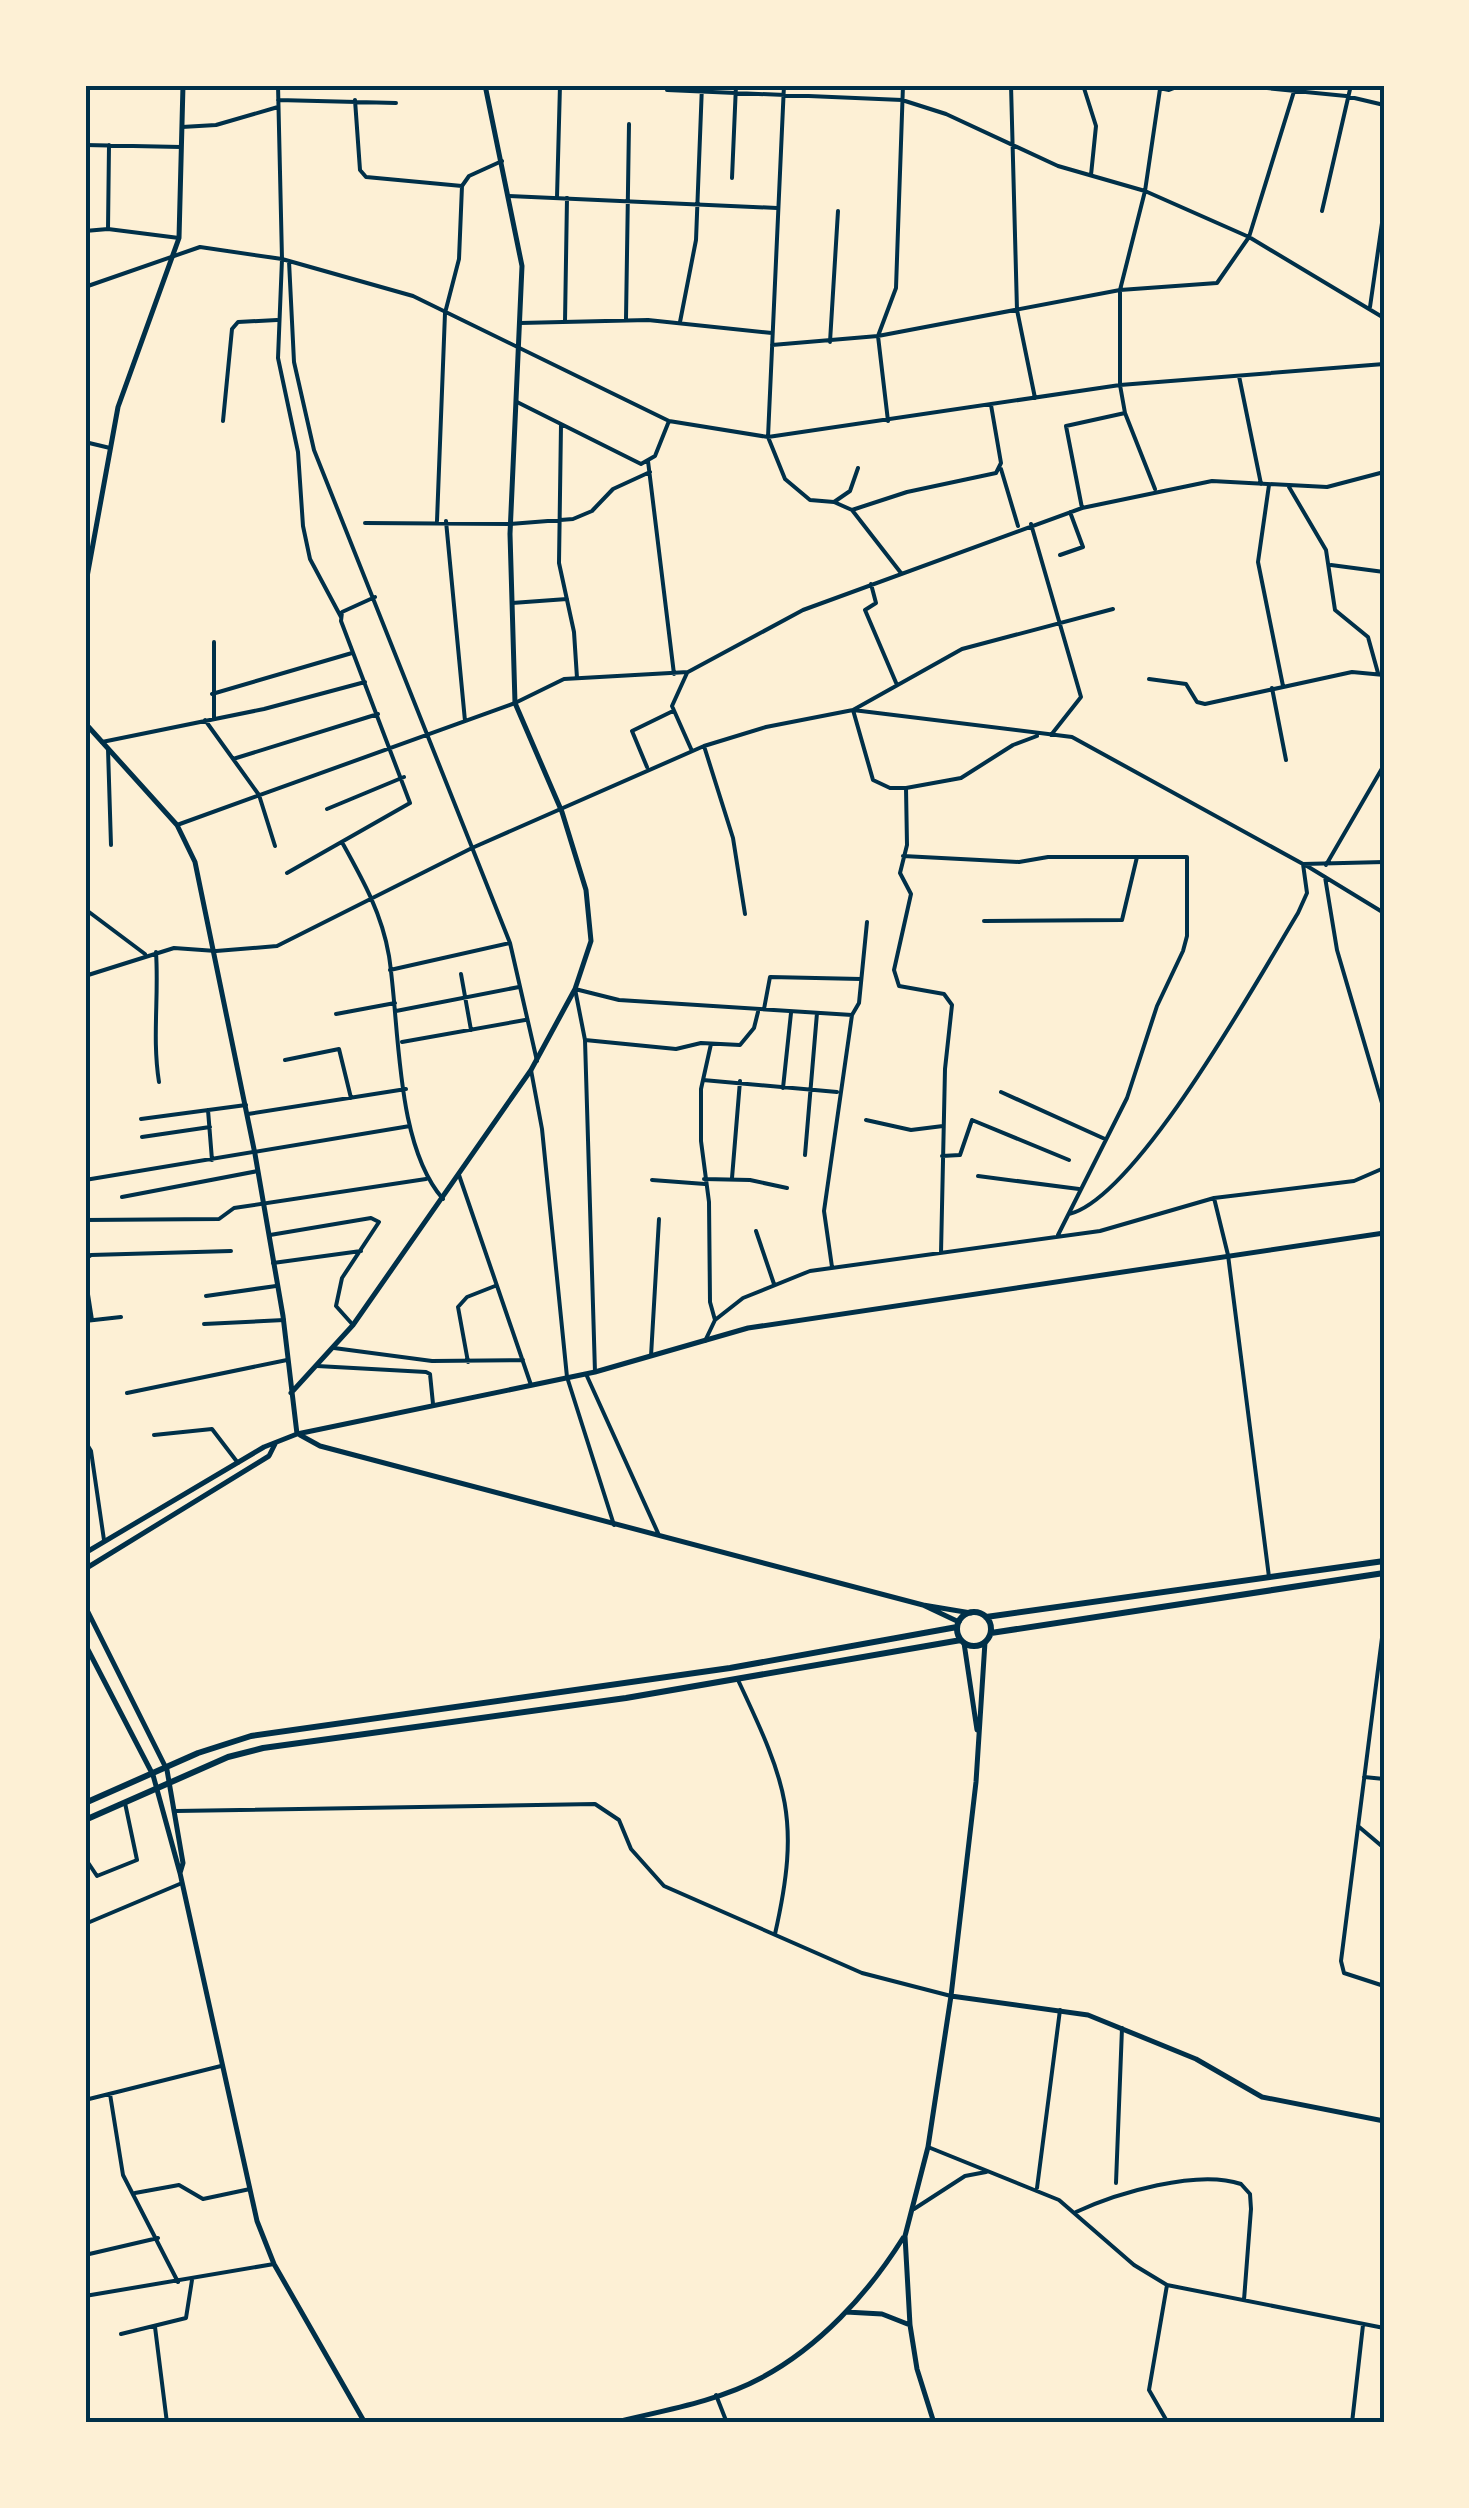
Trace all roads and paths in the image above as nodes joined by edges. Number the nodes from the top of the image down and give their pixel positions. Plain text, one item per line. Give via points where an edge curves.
1 (183, 85) edge
2 (278, 85) edge
3 (486, 85) edge
4 (543, 85) edge
5 (736, 85) edge
6 (784, 85) edge
7 (842, 85) edge
8 (903, 85) edge
9 (1011, 85) edge
10 (1083, 85) edge
11 (1145, 85) edge
12 (1182, 85) edge
13 (1236, 85) edge
14 (1352, 85) edge
15 (560, 86) edge
16 (1295, 87) edge
17 (598, 88) dead end
18 (702, 88) edge
19 (1160, 89) junction
20 (667, 90) dead end
21 (736, 92) junction
22 (784, 94) junction
23 (1346, 96) junction
24 (840, 97) junction
25 (355, 100) junction
26 (902, 100) junction
27 (278, 104) junction
28 (396, 104) dead end
29 (1384, 105) edge
30 (629, 124) dead end
31 (182, 127) junction
32 (109, 144) junction
33 (85, 145) edge
34 (1012, 146) junction
35 (181, 147) junction
36 (502, 161) junction
37 (1091, 176) junction
38 (732, 178) dead end
39 (462, 186) junction
40 (1145, 191) junction
41 (510, 196) junction
42 (557, 197) junction
43 (567, 198) junction
44 (628, 201) junction
45 (697, 204) junction
46 (777, 208) junction
47 (1322, 210) dead end
48 (1384, 210) edge
49 (838, 211) dead end
50 (108, 229) junction
51 (85, 230) edge
52 (1249, 237) junction
53 (179, 238) junction
54 (175, 256) junction
55 (282, 259) junction
56 (289, 260) junction
57 (85, 287) edge
58 (1120, 290) junction
59 (1370, 307) junction
60 (1017, 310) junction
61 (446, 312) junction
62 (1384, 318) edge
63 (276, 320) junction
64 (626, 320) junction
65 (565, 322) junction
66 (680, 322) junction
67 (520, 323) junction
68 (772, 334) junction
69 (878, 336) junction
70 (830, 342) junction
71 (772, 345) junction
72 (519, 349) junction
73 (1384, 364) edge
74 (1239, 375) junction
75 (1120, 386) junction
76 (1035, 398) junction
77 (517, 402) junction
78 (992, 406) junction
79 (1125, 413) junction
80 (223, 421) dead end
81 (669, 422) junction
82 (888, 422) junction
83 (562, 425) junction
84 (768, 437) junction
85 (85, 442) edge
86 (110, 448) junction
87 (648, 461) junction
88 (858, 468) dead end
89 (1001, 469) junction
90 (650, 472) junction
91 (1384, 472) edge
92 (1261, 484) junction
93 (1269, 484) junction
94 (1289, 486) junction
95 (1155, 490) junction
96 (834, 502) junction
97 (1082, 508) junction
98 (852, 510) junction
99 (1070, 512) junction
100 (557, 520) junction
101 (436, 521) junction
102 (446, 521) junction
103 (364, 523) dead end
104 (510, 524) junction
105 (1032, 524) junction
106 (1018, 528) junction
107 (1060, 556) dead end
108 (1331, 565) junction
109 (901, 572) junction
110 (1384, 572) edge
111 (872, 584) junction
112 (85, 588) edge
113 (375, 597) junction
114 (568, 599) junction
115 (512, 604) junction
116 (1113, 609) dead end
117 (340, 617) junction
118 (1057, 625) junction
119 (214, 642) dead end
120 (353, 653) junction
121 (688, 672) junction
122 (674, 674) junction
123 (1381, 674) edge
124 (577, 678) junction
125 (1149, 679) dead end
126 (364, 682) junction
127 (897, 685) junction
128 (1283, 686) junction
129 (1272, 688) junction
130 (212, 694) junction
131 (515, 703) junction
132 (853, 710) junction
133 (673, 711) junction
134 (378, 714) junction
135 (214, 718) junction
136 (205, 720) junction
137 (465, 721) junction
138 (85, 723) edge
139 (429, 733) junction
140 (1052, 734) junction
141 (1040, 735) junction
142 (102, 742) junction
143 (392, 746) junction
144 (704, 746) junction
145 (108, 749) junction
146 (692, 751) junction
147 (233, 759) junction
148 (1286, 760) dead end
149 (1384, 765) edge
150 (648, 769) junction
151 (404, 777) junction
152 (910, 788) junction
153 (258, 795) junction
154 (327, 810) dead end
155 (562, 812) junction
156 (177, 825) junction
157 (342, 842) junction
158 (111, 844) dead end
159 (275, 846) dead end
160 (472, 848) junction
161 (903, 856) junction
162 (1137, 858) junction
163 (1384, 862) edge
164 (1303, 864) junction
165 (1326, 865) junction
166 (287, 873) dead end
167 (1325, 877) junction
168 (374, 900) junction
169 (85, 910) edge
170 (1384, 913) edge
171 (746, 914) dead end
172 (984, 921) dead end
173 (866, 922) dead end
174 (510, 942) junction
175 (216, 951) junction
176 (156, 952) junction
177 (145, 954) junction
178 (390, 970) junction
179 (461, 974) dead end
180 (85, 976) edge
181 (861, 980) junction
182 (519, 987) junction
183 (576, 989) junction
184 (466, 998) junction
185 (394, 1003) junction
186 (396, 1012) junction
187 (761, 1012) junction
188 (791, 1012) junction
189 (817, 1013) junction
190 (336, 1014) dead end
191 (852, 1015) junction
192 (525, 1020) junction
193 (472, 1030) junction
194 (585, 1040) junction
195 (400, 1042) junction
196 (710, 1044) junction
197 (284, 1060) dead end
198 (537, 1061) junction
199 (531, 1070) junction
200 (703, 1080) junction
201 (740, 1081) junction
202 (160, 1082) dead end
203 (784, 1088) junction
204 (406, 1089) junction
205 (810, 1090) junction
206 (838, 1092) junction
207 (1001, 1092) dead end
208 (351, 1098) junction
209 (246, 1105) junction
210 (208, 1110) junction
211 (1384, 1110) edge
212 (248, 1114) junction
213 (141, 1118) dead end
214 (866, 1120) dead end
215 (410, 1126) junction
216 (943, 1126) junction
217 (210, 1128) junction
218 (142, 1137) dead end
219 (1105, 1139) junction
220 (85, 1144) edge
221 (255, 1154) junction
222 (805, 1155) dead end
223 (942, 1156) junction
224 (212, 1160) junction
225 (1069, 1160) dead end
226 (1384, 1168) edge
227 (258, 1171) junction
228 (459, 1175) junction
229 (978, 1176) dead end
230 (732, 1178) junction
231 (426, 1179) junction
232 (85, 1180) edge
233 (652, 1180) dead end
234 (705, 1181) junction
235 (787, 1188) dead end
236 (1079, 1190) junction
237 (122, 1197) dead end
238 (443, 1198) junction
239 (1214, 1198) junction
240 (264, 1206) junction
241 (1068, 1214) junction
242 (660, 1219) dead end
243 (85, 1220) edge
244 (756, 1231) dead end
245 (1384, 1233) edge
246 (1058, 1235) junction
247 (268, 1236) junction
248 (230, 1251) dead end
249 (362, 1251) junction
250 (941, 1253) junction
251 (1228, 1255) junction
252 (85, 1259) edge
253 (272, 1264) junction
254 (832, 1266) junction
255 (85, 1275) edge
256 (774, 1284) junction
257 (497, 1285) junction
258 (276, 1286) junction
259 (206, 1296) dead end
260 (122, 1318) dead end
261 (92, 1320) junction
262 (284, 1320) junction
263 (715, 1320) junction
264 (85, 1321) edge
265 (204, 1324) dead end
266 (352, 1325) junction
267 (704, 1341) junction
268 (334, 1348) junction
269 (651, 1356) junction
270 (288, 1360) junction
271 (522, 1360) junction
272 (468, 1362) junction
273 (317, 1366) junction
274 (595, 1372) junction
275 (586, 1374) junction
276 (567, 1378) junction
277 (531, 1385) junction
278 (127, 1393) dead end
279 (290, 1393) junction
280 (433, 1404) junction
281 (298, 1434) junction
282 (154, 1435) dead end
283 (85, 1441) edge
284 (275, 1444) junction
285 (238, 1464) junction
286 (614, 1526) junction
287 (660, 1538) junction
288 (104, 1540) junction
289 (85, 1552) edge
290 (1384, 1561) edge
291 (85, 1569) edge
292 (1384, 1573) edge
293 (1269, 1577) junction
294 (923, 1605) junction
295 (85, 1606) edge
296 (971, 1612) junction
297 (986, 1617) junction
298 (1384, 1622) edge
299 (958, 1625) junction
300 (990, 1632) junction
301 (962, 1642) junction
302 (985, 1642) junction
303 (85, 1644) edge
304 (744, 1666) junction
305 (742, 1680) junction
306 (600, 1686) junction
307 (603, 1701) junction
308 (338, 1722) junction
309 (977, 1733) junction
310 (340, 1736) junction
311 (166, 1770) junction
312 (153, 1776) junction
313 (1364, 1777) junction
314 (1384, 1780) edge
315 (171, 1784) junction
316 (156, 1790) junction
317 (85, 1803) edge
318 (125, 1803) junction
319 (176, 1811) junction
320 (85, 1820) edge
321 (1358, 1826) junction
322 (1384, 1848) edge
323 (85, 1858) edge
324 (180, 1873) junction
325 (182, 1883) junction
326 (85, 1924) edge
327 (775, 1934) junction
328 (1384, 1986) edge
329 (951, 1996) junction
330 (1060, 2010) junction
331 (1122, 2028) junction
332 (220, 2066) junction
333 (110, 2094) junction
334 (85, 2100) edge
335 (1384, 2121) edge
336 (928, 2147) junction
337 (990, 2172) junction
338 (1116, 2184) dead end
339 (250, 2189) junction
340 (1037, 2190) junction
341 (134, 2193) junction
342 (914, 2208) junction
343 (1074, 2212) junction
344 (905, 2236) junction
345 (158, 2238) junction
346 (85, 2256) edge
347 (274, 2264) junction
348 (192, 2280) junction
349 (178, 2282) junction
350 (1167, 2285) junction
351 (85, 2296) edge
352 (1244, 2300) junction
353 (846, 2312) junction
354 (910, 2325) junction
355 (1363, 2325) junction
356 (156, 2327) junction
357 (1384, 2328) edge
358 (121, 2334) dead end
359 (716, 2395) junction
360 (210, 2420) dead end
361 (167, 2423) edge
362 (197, 2423) edge
363 (365, 2423) edge
364 (612, 2423) edge
365 (726, 2423) edge
366 (934, 2423) edge
367 (1168, 2423) edge
368 (1352, 2423) edge

1 - 31 street
2 - 27 street
3 - 36 street
4 - 15 street
5 - 21 street
6 - 22 street
7 - 24 street
8 - 26 street
9 - 34 street
10 - 37 street via 1096,126
11 - 19 street
12 - 19 street
13 - 16 street
14 - 23 street
15 - 17 street
15 - 42 street
16 - 23 street
16 - 52 street
18 - 20 street
18 - 21 street
18 - 45 street
19 - 40 street
21 - 22 street
21 - 38 street
22 - 24 street
22 - 46 street
23 - 29 street
23 - 47 street
24 - 26 street
25 - 27 street
25 - 28 street
25 - 39 street via 360,170 366,176
26 - 34 street
26 - 69 street via 896,288
27 - 31 street via 216,125
27 - 55 street
30 - 44 street
31 - 35 street
32 - 33 street
32 - 35 street
32 - 50 street
34 - 37 street
34 - 60 street
35 - 53 street
36 - 39 street
36 - 41 street
37 - 40 street
39 - 61 street via 459,259
40 - 52 street
40 - 58 street
41 - 42 street
41 - 67 street via 522,266
42 - 43 street
43 - 44 street
43 - 65 street
44 - 45 street
44 - 64 street
45 - 46 street
45 - 66 street
46 - 68 street
48 - 59 street
49 - 70 street
50 - 51 street
50 - 53 street
52 - 58 street via 1217,283
52 - 59 street
53 - 54 street
54 - 55 street via 210,246
54 - 57 street
54 - 86 street via 118,407
55 - 56 street
55 - 63 street
56 - 61 street
56 - 113 street via 303,407 328,488
58 - 60 street
58 - 75 street
59 - 62 street
60 - 69 street
60 - 76 street
61 - 72 street
61 - 101 street
63 - 80 street via 238,322 232,329
63 - 117 street via 301,469 303,526 310,558
64 - 65 street
64 - 66 street
65 - 67 street
66 - 68 street
67 - 72 street
68 - 71 street
69 - 70 street
69 - 82 street
70 - 71 street
71 - 84 street
72 - 77 street
72 - 81 street
73 - 74 street
74 - 75 street
74 - 92 street
75 - 76 street
75 - 79 street
76 - 78 street
77 - 83 street
77 - 104 street
78 - 82 street
78 - 89 street
79 - 95 street
79 - 97 street via 1066,426
81 - 84 street
81 - 87 street
82 - 84 street
83 - 87 street via 634,463
83 - 100 street
84 - 96 street via 785,479 810,500
85 - 86 street
86 - 112 street
87 - 90 street
88 - 96 street via 850,491
89 - 98 street
89 - 106 street
90 - 100 street via 606,493 587,514
90 - 122 street
91 - 94 street via 1327,487
92 - 93 street
92 - 95 street via 1212,481
93 - 94 street
93 - 128 street via 1258,562
94 - 108 street
95 - 97 street
96 - 98 street
97 - 99 street
98 - 109 street
99 - 105 street
99 - 107 street via 1083,547
100 - 104 street
100 - 114 street
101 - 102 street
101 - 103 street
102 - 104 street
102 - 137 street
104 - 115 street
105 - 106 street
105 - 118 street
106 - 109 street
108 - 110 street
108 - 123 street via 1335,610 1368,637
109 - 111 street
111 - 121 street via 802,610
111 - 127 street via 876,603 865,610
113 - 117 street
113 - 139 street
114 - 115 street
114 - 124 street
115 - 131 street
116 - 118 street
117 - 120 street
118 - 127 street via 962,649
118 - 140 street via 1081,697
119 - 130 street
120 - 126 street
120 - 130 street
121 - 122 street
121 - 133 street
122 - 124 street
123 - 128 street via 1352,672
124 - 131 street via 548,684
125 - 129 street via 1186,684 1204,704
126 - 134 street
126 - 135 street
127 - 132 street
128 - 129 street
129 - 148 street
130 - 135 street
131 - 137 street
131 - 155 street
132 - 141 street
132 - 144 street
132 - 152 street via 872,780
133 - 146 street
133 - 150 street via 632,731
134 - 143 street
134 - 147 street
135 - 136 street
136 - 142 street
136 - 147 street
137 - 139 street
138 - 142 street
139 - 143 street
139 - 160 street
140 - 141 street
140 - 164 street via 1128,764
141 - 152 street via 961,778
142 - 145 street
143 - 151 street
143 - 153 street
144 - 146 street
144 - 171 street via 733,838
145 - 156 street
145 - 158 street
146 - 150 street
147 - 153 street
149 - 165 street
150 - 155 street
151 - 154 street
151 - 157 street via 410,802
152 - 161 street
153 - 156 street
153 - 159 street
155 - 160 street
155 - 183 street via 591,920
156 - 175 street via 194,862
157 - 166 street
157 - 168 street
160 - 168 street
160 - 174 street
161 - 162 street via 1019,862
161 - 216 street via 900,873 911,894 894,970 899,986 944,994 952,1005
162 - 172 street via 1122,920
162 - 219 street via 1187,857 1188,936 1128,1098
163 - 165 street
164 - 165 street
164 - 167 street
164 - 241 street via 1307,892 1298,913 1176,1112 1091,1206
167 - 170 street
167 - 211 street via 1337,950
168 - 175 street via 277,946
168 - 178 street
169 - 177 street
173 - 181 street
174 - 178 street
174 - 182 street
175 - 176 street
175 - 209 street
176 - 177 street
176 - 202 street via 159,1009 152,1040
177 - 180 street
178 - 185 street
179 - 184 street
181 - 187 street via 770,977
181 - 191 street
182 - 184 street
182 - 192 street
183 - 187 street via 619,1000
183 - 194 street
183 - 198 street
184 - 186 street
184 - 193 street
185 - 186 street
185 - 190 street
186 - 195 street
187 - 188 street
187 - 196 street via 743,1044
188 - 189 street
188 - 203 street
189 - 191 street
189 - 205 street
191 - 206 street
192 - 193 street
192 - 198 street
193 - 195 street
194 - 196 street via 681,1049
194 - 274 street
195 - 204 street
196 - 200 street
197 - 208 street via 339,1049
198 - 199 street
199 - 228 street
199 - 276 street
200 - 201 street
200 - 234 street
201 - 203 street
201 - 230 street
203 - 205 street
204 - 208 street
204 - 215 street
205 - 206 street
205 - 222 street
206 - 254 street via 824,1210
207 - 219 street
208 - 212 street
209 - 210 street
209 - 212 street
210 - 213 street
210 - 217 street
212 - 221 street
214 - 216 street via 911,1130
215 - 221 street
215 - 231 street
216 - 223 street
217 - 218 street
217 - 224 street
219 - 236 street
220 - 232 street
221 - 224 street
221 - 227 street
223 - 225 street via 960,1155 972,1120
223 - 250 street
224 - 232 street
226 - 239 street via 1354,1181
227 - 237 street
227 - 240 street
228 - 238 street
228 - 257 street
229 - 236 street
230 - 234 street
230 - 235 street
231 - 238 street
231 - 240 street
233 - 234 street
234 - 263 street
236 - 241 street
238 - 266 street
239 - 246 street via 1135,1224
239 - 251 street
240 - 243 street via 234,1208 220,1219
240 - 247 street
241 - 246 street
242 - 269 street
244 - 256 street
245 - 251 street
246 - 250 street
247 - 249 street via 376,1218 378,1229
247 - 253 street
248 - 252 street
249 - 253 street
249 - 266 street via 335,1300
250 - 254 street
251 - 267 street via 748,1328
251 - 293 street
253 - 258 street
254 - 256 street
255 - 261 street
256 - 263 street
257 - 271 street
257 - 272 street via 467,1296 458,1307
258 - 259 street
258 - 262 street
260 - 261 street
261 - 264 street
262 - 265 street
262 - 270 street
263 - 267 street
266 - 268 street
267 - 269 street
268 - 272 street
268 - 273 street
269 - 274 street
270 - 278 street
270 - 279 street
271 - 272 street
271 - 277 street
273 - 279 street
273 - 280 street via 426,1372
274 - 275 street
275 - 276 street
275 - 287 street
276 - 277 street
276 - 286 street
277 - 280 street
279 - 281 street
280 - 281 street
281 - 284 street
281 - 286 street via 320,1446
282 - 285 street via 212,1429
283 - 288 street
284 - 285 street
284 - 291 street via 269,1456
285 - 288 street
286 - 287 street
287 - 294 street
288 - 289 street
290 - 293 main road
292 - 300 main road
293 - 297 main road
294 - 296 street
294 - 299 street
295 - 311 street
296 - 297 main road
296 - 299 main road
297 - 300 main road
298 - 313 street
299 - 301 main road
299 - 304 main road
300 - 302 main road
301 - 302 main road
301 - 305 main road
301 - 309 street
302 - 309 street
303 - 312 street
304 - 305 main road
304 - 306 main road
305 - 307 main road
305 - 327 street via 788,1804 785,1889
306 - 307 main road
306 - 308 main road
307 - 310 main road
308 - 310 main road
308 - 311 main road via 251,1736
309 - 329 street
310 - 315 main road via 228,1757
311 - 312 main road
311 - 315 street
312 - 316 street
312 - 317 main road
313 - 314 street
313 - 321 street
315 - 316 main road
315 - 319 street
316 - 318 main road
316 - 324 street
318 - 320 main road
318 - 323 street via 138,1860 96,1876
319 - 324 street
319 - 327 street via 595,1804 620,1820 631,1850 657,1882
321 - 322 street
321 - 328 street via 1342,1968
324 - 325 street
325 - 326 street
325 - 332 street
327 - 329 street via 862,1973
329 - 330 street
329 - 336 street
330 - 331 street
330 - 340 street
331 - 335 street via 1262,2097
331 - 338 street
332 - 333 street
332 - 339 street
333 - 334 street
333 - 341 street via 121,2166
336 - 337 street
336 - 342 street
337 - 340 street
337 - 342 street via 965,2176
339 - 341 street via 202,2199 178,2185
339 - 347 street
340 - 343 street
341 - 345 street
342 - 344 street
343 - 350 street
343 - 352 street via 1156,2185 1241,2184 1251,2209
344 - 353 street
344 - 354 street
345 - 346 street
345 - 349 street
347 - 348 street
347 - 363 street
348 - 349 street
348 - 356 street via 190,2314
349 - 351 street
350 - 352 street
350 - 367 street via 1149,2390
352 - 355 street
353 - 354 street via 882,2314
353 - 359 street via 778,2368
354 - 366 street
355 - 357 street
355 - 368 street
356 - 358 street
356 - 361 street
359 - 364 street
359 - 365 street
360 - 362 street

